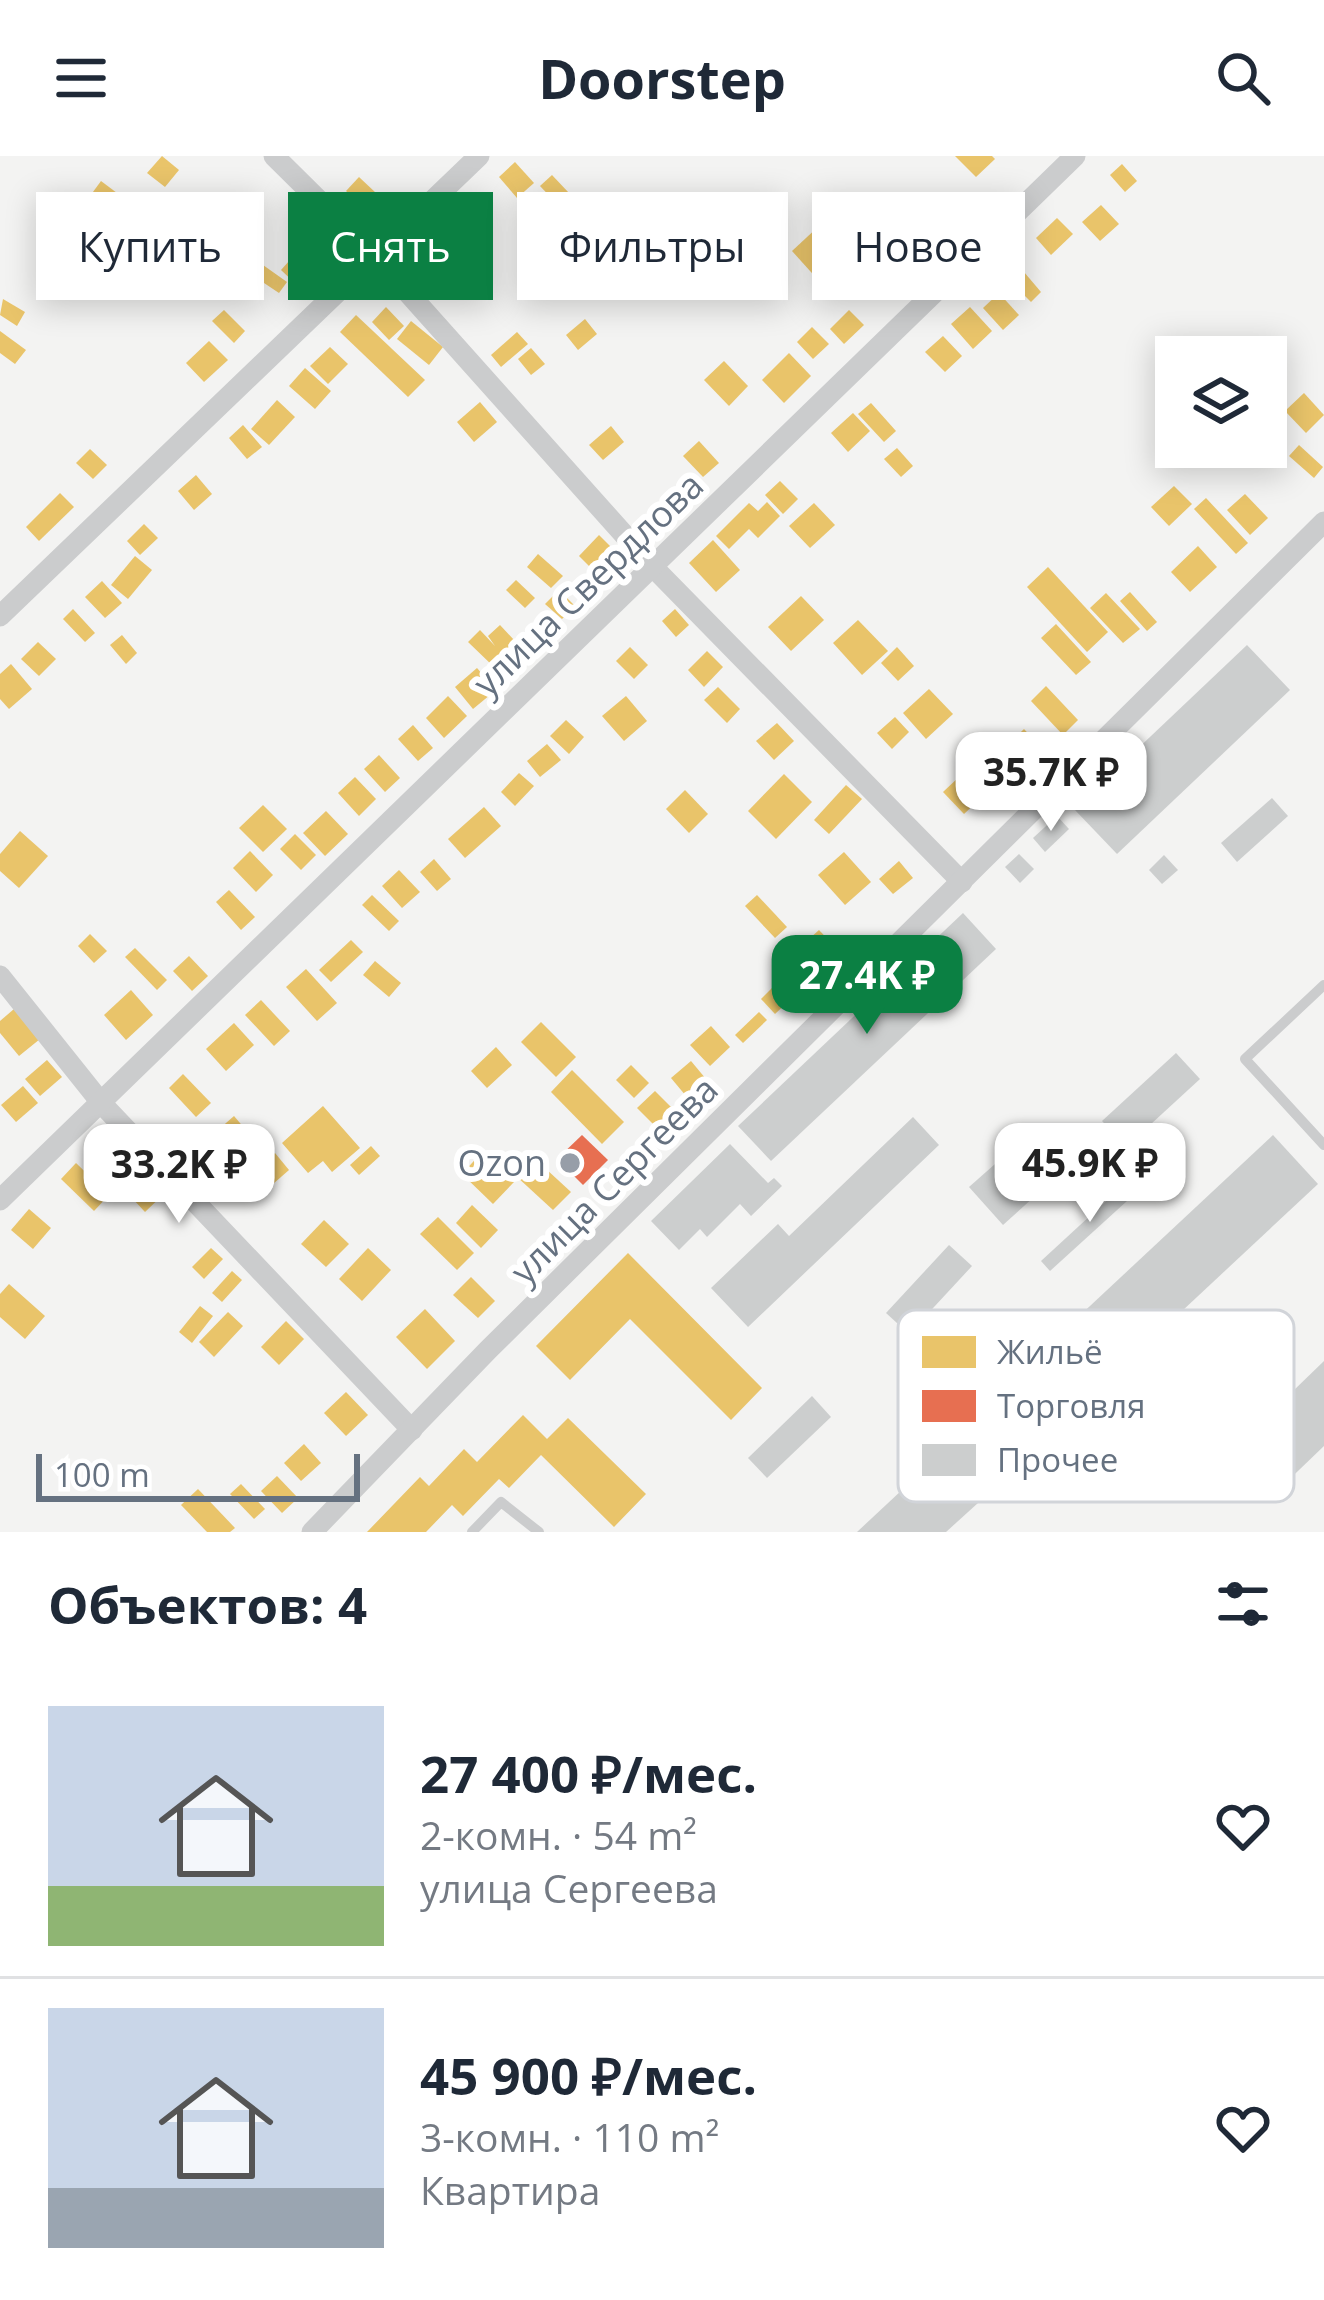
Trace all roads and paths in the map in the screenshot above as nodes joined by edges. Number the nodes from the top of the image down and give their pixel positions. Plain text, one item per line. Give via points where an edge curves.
1 (274, 156) edge
2 (478, 156) edge
3 (1075, 156) edge
4 (310, 192) edge
5 (442, 192) edge
6 (331, 300) edge
7 (414, 300) edge
8 (1324, 522) edge
9 (653, 567) junction
10 (0, 616) edge
11 (962, 882) junction
12 (0, 976) edge
13 (1324, 985) edge
14 (100, 1107) junction
15 (1324, 1144) edge
16 (0, 1200) edge
17 (412, 1430) junction
18 (312, 1532) edge
19 (472, 1532) edge
20 (539, 1532) edge

1 - 4 street
2 - 5 street
3 - 9 street, улица Свердлова
6 - 10 street
7 - 9 street
8 - 11 street, улица Сергеева
9 - 11 street
9 - 14 street, улица Свердлова
11 - 17 street, улица Сергеева
12 - 14 street
13 - 15 lane via 1245,1059
14 - 16 street, улица Свердлова
14 - 17 street
17 - 18 street, улица Сергеева
19 - 20 lane via 501,1502

